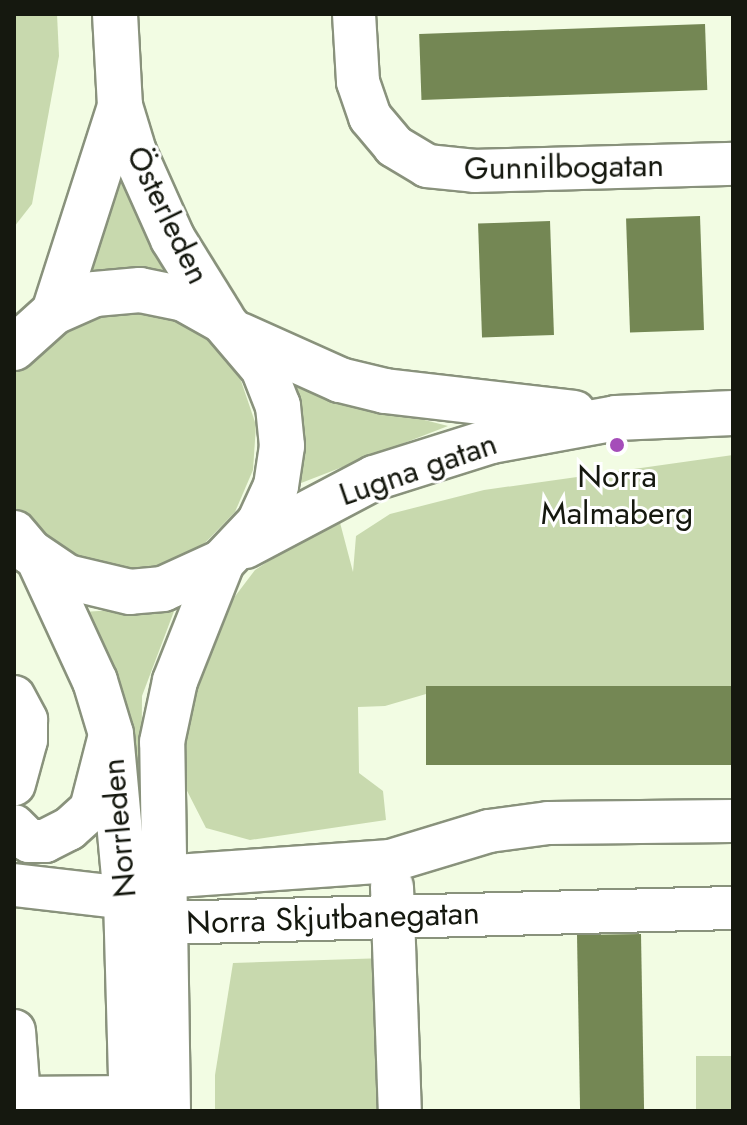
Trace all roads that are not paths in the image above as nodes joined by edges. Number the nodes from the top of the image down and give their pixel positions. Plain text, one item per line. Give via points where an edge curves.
1 (115, 14) edge
2 (354, 14) edge
3 (120, 106) junction
4 (733, 164) edge
5 (231, 328) junction
6 (30, 330) edge
7 (733, 413) edge
8 (616, 418) junction
9 (24, 548) edge
10 (227, 558) junction
11 (14, 697) edge
12 (111, 734) junction
13 (16, 771) edge
14 (733, 821) edge
15 (19, 837) edge
16 (390, 861) junction
17 (14, 885) edge
18 (144, 887) junction
19 (733, 908) edge
20 (394, 915) junction
21 (163, 923) junction
22 (14, 1031) edge
23 (17, 1098) edge
24 (144, 1106) edge
25 (400, 1111) edge

1 - 3 main road, Österleden
2 - 4 street, Gunnilbogatan via 362,94 370,117 400,149 427,166 475,171
3 - 5 main road, Österleden via 173,239
3 - 6 main road, Österleden
5 - 6 main road, Lugna gatan via 184,299 140,290 95,294
5 - 8 main road, Lugna gatan via 340,380 385,391
5 - 10 main road, Österleden via 263,368 278,406 282,446 276,486 259,523
7 - 8 main road, Lugna gatan
8 - 10 main road, Lugna gatan via 491,441 374,478
9 - 10 main road, Lugna gatan via 67,577 130,592 194,579
9 - 12 main road, Norrleden via 95,681
10 - 18 main road, Norrleden via 175,681
11 - 13 street via 26,720
12 - 15 street via 91,809 45,841
12 - 18 main road, Norrleden
14 - 16 street, Norra Skjutbanegatan via 548,823 489,831
16 - 18 street, Norra Skjutbanegatan
16 - 20 street
17 - 18 street, Norra Skjutbanegatan
18 - 21 main road, Norrleden
18 - 24 main road, Norrleden
19 - 20 street, Norra Skjutbanegatan
20 - 21 street, Norra Skjutbanegatan
20 - 25 street
21 - 24 main road, Norrleden
22 - 23 street
23 - 24 street

